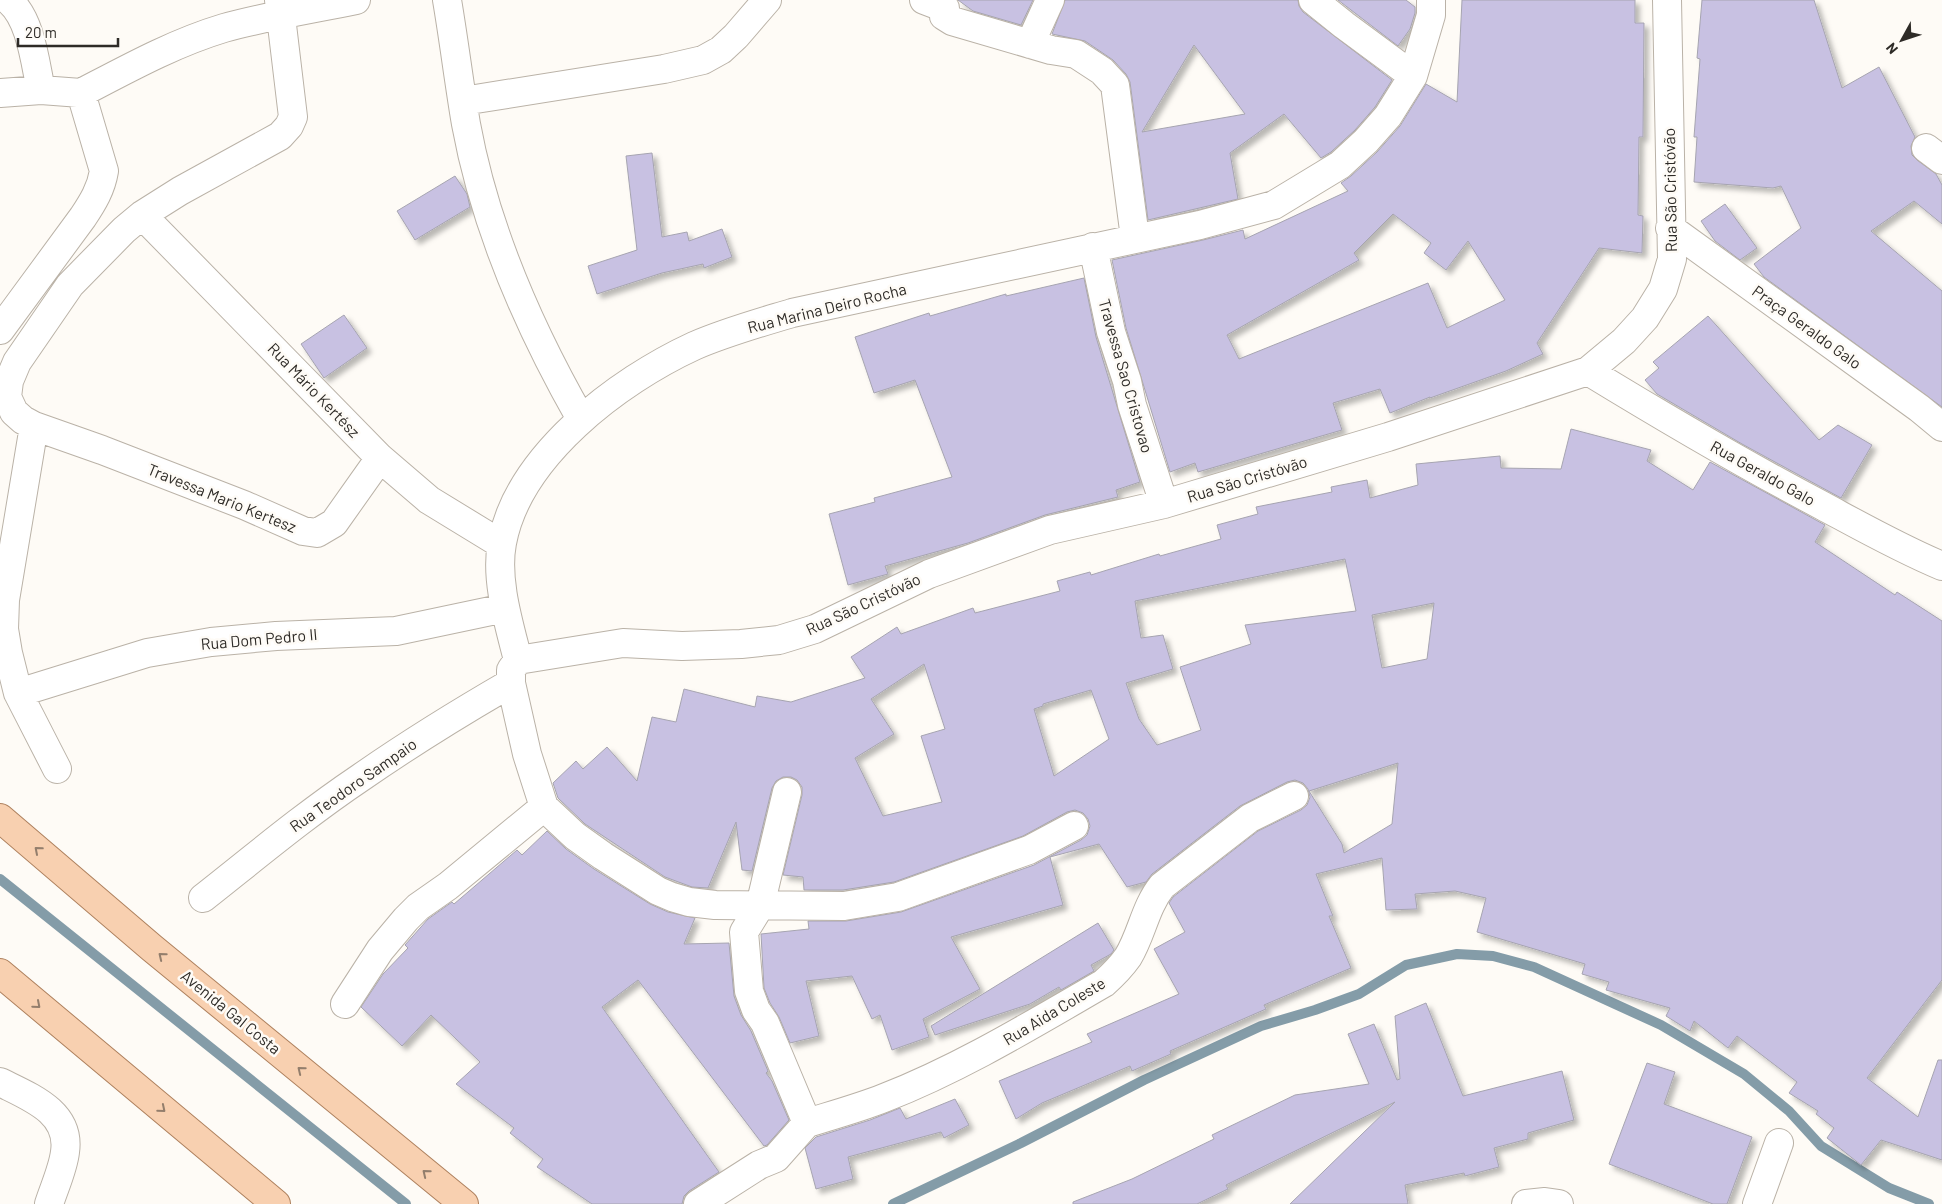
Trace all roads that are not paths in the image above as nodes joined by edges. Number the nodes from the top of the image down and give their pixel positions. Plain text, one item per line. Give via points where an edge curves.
1 (8, 0) edge
2 (356, 0) edge
3 (447, 0) edge
4 (767, 0) edge
5 (924, 0) edge
6 (1050, 0) edge
7 (1313, 0) edge
8 (1431, 0) edge
9 (1668, 0) edge
10 (280, 7) edge
11 (1030, 44) junction
12 (1413, 76) junction
13 (41, 90) junction
14 (0, 93) edge
15 (82, 94) junction
16 (463, 101) junction
17 (142, 215) junction
18 (1670, 228) junction
19 (1135, 238) junction
20 (1093, 247) junction
21 (0, 330) edge
22 (1588, 371) junction
23 (581, 419) junction
24 (34, 426) junction
25 (1942, 427) edge
26 (380, 458) junction
27 (1164, 504) junction
28 (502, 544) junction
29 (1942, 566) edge
30 (505, 608) junction
31 (514, 671) junction
32 (18, 693) junction
33 (57, 769) dead end
34 (787, 792) dead end
35 (1294, 796) dead end
36 (544, 807) junction
37 (0, 818) edge
38 (1074, 826) dead end
39 (203, 898) dead end
40 (760, 906) junction
41 (0, 973) edge
42 (346, 1004) dead end
43 (0, 1082) edge
44 (808, 1123) junction
45 (1779, 1143) dead end
46 (49, 1204) edge
47 (276, 1204) edge
48 (464, 1204) edge
49 (698, 1204) edge
50 (1526, 1204) edge
51 (1559, 1204) edge
52 (1757, 1204) edge

1 - 13 street via 28,32
2 - 10 street
3 - 16 street
4 - 16 street via 736,36 703,60
5 - 11 street via 945,8 944,16 952,21
6 - 11 street
7 - 12 street
8 - 12 street, Rua Marina Deiro Rocha via 1431,15
9 - 18 street, Rua São Cristóvão
10 - 15 street via 178,45
10 - 17 street via 293,116 289,126 280,136
11 - 19 street via 1076,54 1115,84
12 - 19 street, Rua Marina Deiro Rocha via 1388,116 1340,165 1274,204 1200,225
13 - 14 street
13 - 15 street
15 - 21 street via 104,171 102,184 84,217
16 - 23 street via 472,148 497,238 534,330
17 - 24 street via 70,285 17,362 7,396 14,412
17 - 26 street, Rua Mário Kertész
18 - 22 street, Rua São Cristóvão via 1672,259 1662,289 1645,318 1624,341
18 - 25 street, Praça Geraldo Galo
19 - 20 street, Rua Marina Deiro Rocha
20 - 23 street, Rua Marina Deiro Rocha via 792,313 739,330 694,346 645,372
20 - 27 street, Travessa Sao Cristovao via 1111,332
22 - 27 street, Rua São Cristóvão via 1388,437
22 - 29 street, Rua Geraldo Galo via 1787,487 1906,551
23 - 28 street, Rua Marina Deiro Rocha via 546,456 528,481 511,512
24 - 26 street, Travessa Mario Kertesz via 244,505 303,531 317,533 334,523
24 - 32 street via 5,600 4,629
26 - 28 street, Rua Mário Kertész via 430,500
27 - 31 street, Rua São Cristóvão via 1050,530 929,574 815,629 779,640 682,646 623,643
28 - 30 street, Rua Marina Deiro Rocha
30 - 31 street, Rua Marina Deiro Rocha
30 - 32 street, Rua Dom Pedro II via 396,631 276,636 184,646 147,653
31 - 36 street, Rua Marina Deiro Rocha via 527,754
31 - 39 street, Rua Teodoro Sampaio via 300,821
32 - 33 street
34 - 40 street
35 - 44 street, Rua Aida Coleste via 1250,818 1162,886 1129,955 1104,982 1011,1037 933,1076 883,1098
36 - 40 street via 582,841 658,891 689,902
36 - 42 street via 418,907 380,950
48 -> 37 main road, Avenida Gal Costa via 152,948
38 - 40 street via 1029,850 898,897 844,906
40 - 44 street via 744,932 749,992
41 -> 47 main road
43 - 46 street via 51,1112 65,1134 65,1153
44 - 49 street via 776,1158 759,1165
45 - 52 street
50 - 51 street

